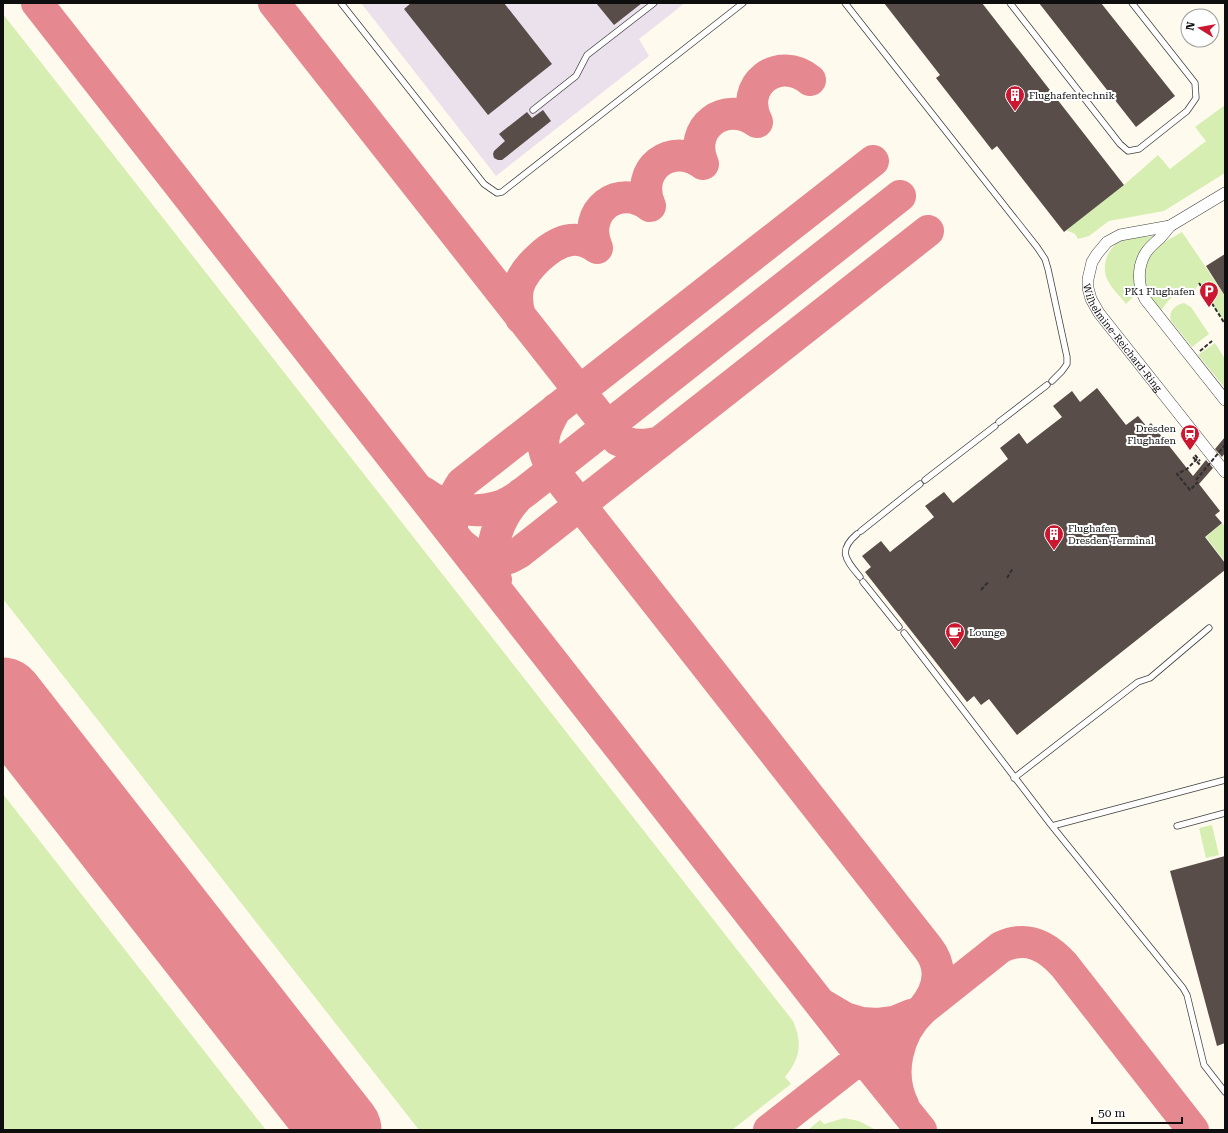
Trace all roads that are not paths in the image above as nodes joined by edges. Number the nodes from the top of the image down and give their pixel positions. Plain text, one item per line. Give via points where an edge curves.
1 (341, 3) edge
2 (654, 3) edge
3 (743, 3) edge
4 (845, 3) edge
5 (1010, 3) edge
6 (1132, 3) edge
7 (533, 110) dead end
8 (1225, 193) edge
9 (1170, 226) junction
10 (1052, 381) dead end
11 (1047, 385) dead end
12 (1225, 400) edge
13 (1225, 472) edge
14 (900, 627) dead end
15 (1209, 628) dead end
16 (904, 633) dead end
17 (1014, 778) junction
18 (1225, 780) edge
19 (1225, 813) edge
20 (1052, 826) junction
21 (1178, 826) dead end
22 (1225, 1092) edge

1 - 3 lane via 484,184 497,193 502,192
2 - 7 lane via 587,55 576,76
4 - 10 lane via 1045,259 1067,357 1067,364
5 - 6 lane via 1128,151 1139,149 1187,111 1196,98 1194,83
8 - 9 street, Wilhelmine-Reichard-Ring
9 - 12 street via 1150,247 1141,263 1141,292
9 - 13 street, Wilhelmine-Reichard-Ring via 1120,235 1107,242 1092,262 1088,288 1099,313
11 - 14 lane via 847,544 844,552 846,558
15 - 17 lane via 1150,678 1138,682
16 - 17 lane
17 - 20 lane
18 - 20 lane
19 - 21 lane
20 - 22 lane via 1187,994 1204,1065

